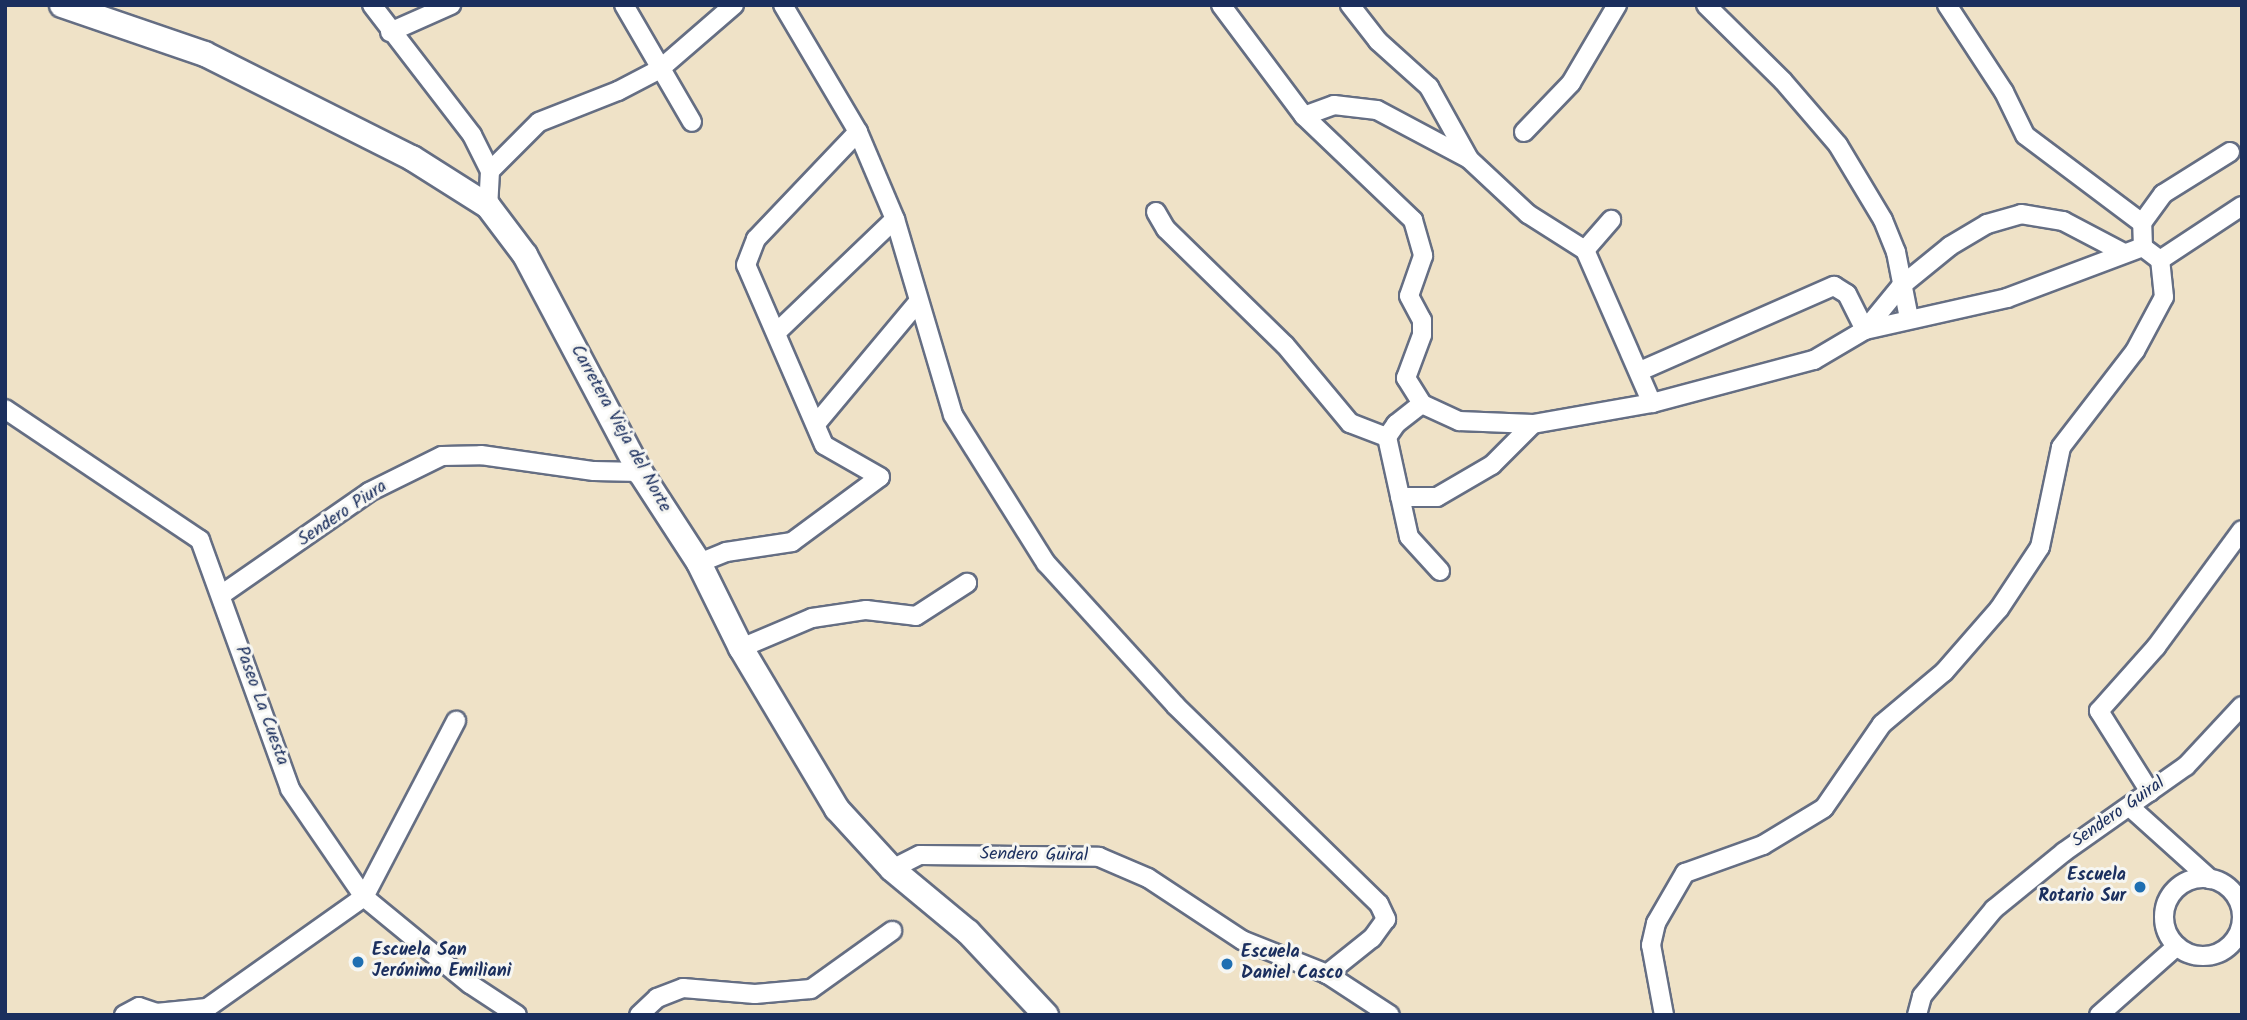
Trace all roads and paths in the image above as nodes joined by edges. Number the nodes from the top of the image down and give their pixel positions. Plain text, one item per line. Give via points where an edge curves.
1 (62, 5) edge
2 (372, 5) edge
3 (451, 5) edge
4 (624, 5) edge
5 (734, 5) edge
6 (783, 5) edge
7 (1221, 5) edge
8 (1350, 5) edge
9 (1617, 5) edge
10 (1706, 5) edge
11 (1947, 5) edge
12 (390, 32) junction
13 (660, 69) junction
14 (1304, 116) junction
15 (692, 122) dead end
16 (859, 132) junction
17 (1524, 132) dead end
18 (2230, 152) dead end
19 (1469, 159) junction
20 (490, 171) junction
21 (488, 206) junction
22 (2242, 206) edge
23 (1156, 212) dead end
24 (895, 219) junction
25 (1611, 220) dead end
26 (2142, 223) junction
27 (2143, 247) junction
28 (1584, 250) junction
29 (2122, 253) junction
30 (2160, 260) junction
31 (1901, 286) junction
32 (917, 303) junction
33 (1909, 318) junction
34 (1865, 330) junction
35 (777, 332) junction
36 (1640, 371) junction
37 (1652, 403) junction
38 (1422, 404) junction
39 (5, 410) edge
40 (816, 424) junction
41 (1533, 424) junction
42 (1387, 437) junction
43 (640, 472) junction
44 (1400, 497) junction
45 (2242, 530) edge
46 (699, 563) junction
47 (1440, 571) dead end
48 (967, 583) dead end
49 (221, 595) junction
50 (741, 648) junction
51 (2242, 706) edge
52 (456, 721) dead end
53 (2150, 792) junction
54 (2130, 807) junction
55 (892, 869) junction
56 (2210, 879) junction
57 (364, 897) junction
58 (892, 931) dead end
59 (2177, 946) junction
60 (1327, 974) junction
61 (124, 1015) edge
62 (517, 1015) edge
63 (639, 1015) edge
64 (1046, 1015) edge
65 (1390, 1015) edge
66 (1664, 1015) edge
67 (1917, 1015) edge
68 (2099, 1015) edge

1 - 21 street, Carretera Vieja del Norte via 205,54 412,159
2 - 12 street
3 - 12 street
4 - 13 street
5 - 13 street
6 - 16 street
7 - 14 street
8 - 19 street via 1378,41 1429,87
9 - 17 street via 1571,83
10 - 31 street via 1838,145 1883,220 1896,253
11 - 26 street via 2004,92 2025,135
12 - 20 street via 472,135
13 - 15 street
13 - 20 street via 539,122
14 - 19 street via 1334,105 1377,110
14 - 38 street via 1413,220 1423,256 1409,296 1422,320 1422,335 1406,378
16 - 24 street
16 - 35 street via 747,254 746,265
18 - 26 street via 2163,194
19 - 28 street via 1528,214
20 - 21 street
21 - 43 street, Carretera Vieja del Norte via 524,255
22 - 30 street
23 - 42 street via 1166,229 1285,345 1350,423
24 - 32 street
24 - 35 street
25 - 28 street
26 - 27 street
27 - 29 street
27 - 30 street
28 - 36 street
29 - 31 street via 2063,221 2021,214 1987,225 1950,246
29 - 33 street via 2007,298
30 - 66 street via 2164,297 2135,351 2061,447 2047,528 2008,598 1944,671 1882,724 1824,808 1763,845 1685,873 1656,923 1651,946
31 - 33 street
31 - 34 street
32 - 40 street
32 - 60 street via 953,415 1046,563 1175,705 1379,904 1386,919 1372,939
33 - 34 street
34 - 36 street via 1847,294 1834,286
34 - 37 street via 1814,360
35 - 40 street
36 - 37 street
37 - 41 street
38 - 41 street via 1460,421
38 - 42 street
39 - 49 street, Paseo La Cuesta via 200,540
40 - 46 street via 824,445 880,477 792,542 726,552
41 - 44 street via 1492,465 1437,497
42 - 44 street
43 - 46 street, Carretera Vieja del Norte
43 - 49 street, Sendero Piura via 594,471 481,455 443,456 369,492
44 - 47 street via 1409,537
45 - 53 street via 2156,647 2099,711
46 - 50 street, Carretera Vieja del Norte
48 - 50 street via 916,616 866,610 811,618
49 - 57 street, Paseo La Cuesta via 290,789
50 - 55 street, Carretera Vieja del Norte via 836,809
51 - 53 street, Sendero Guiral via 2186,766
52 - 57 street
53 - 54 street, Sendero Guiral
54 - 56 street
54 - 67 street, Sendero Guiral via 2064,852 1994,909 1922,996
55 - 60 street, Sendero Guiral via 920,856 1099,857 1148,878 1242,940
55 - 64 street, Carretera Vieja del Norte via 968,932
56 - 59 street via 2186,882 2168,900 2164,925
56 - 59 street via 2231,890 2238,900 2237,934 2221,951 2210,955 2198,956
57 - 61 street via 207,1008 156,1013 139,1007
57 - 62 street, Paseo La Cuesta via 470,984
58 - 63 street via 811,989 781,995 683,989 657,998
59 - 68 street
60 - 65 street, Sendero Guiral

